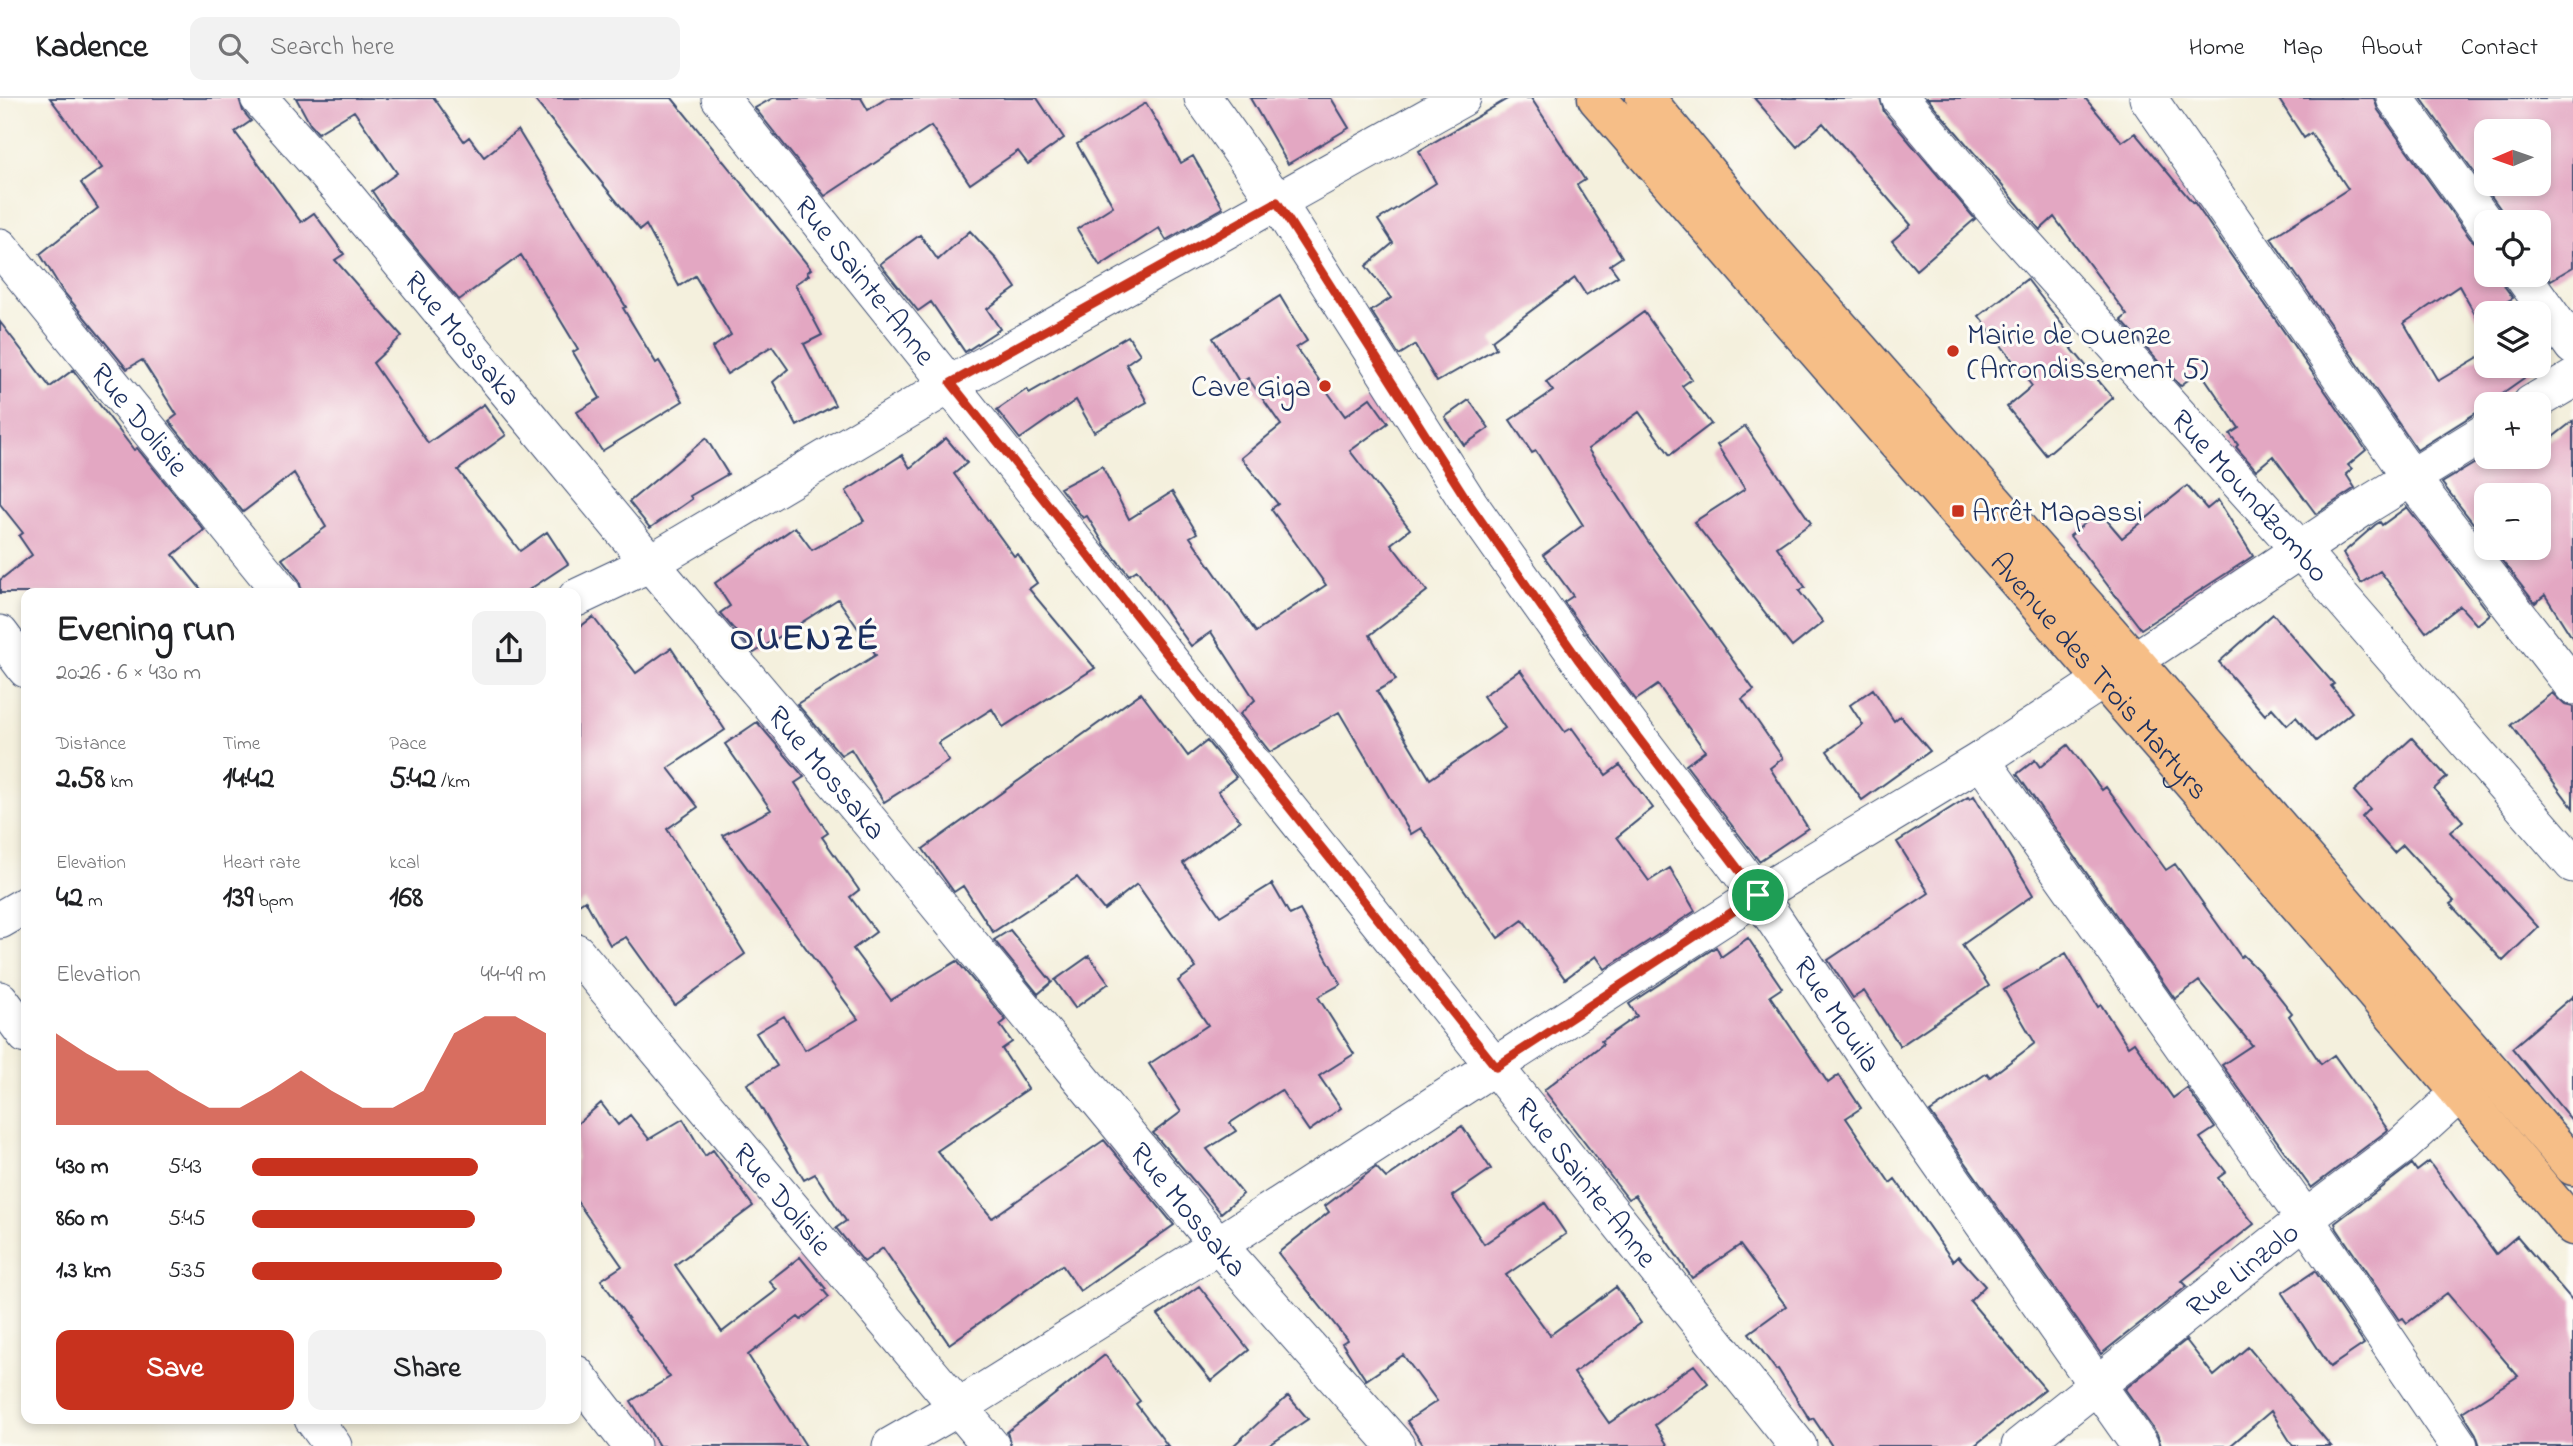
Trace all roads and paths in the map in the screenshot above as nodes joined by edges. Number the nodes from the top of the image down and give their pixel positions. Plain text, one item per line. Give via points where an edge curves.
1 (259, 98) edge
2 (720, 98) edge
3 (1203, 98) edge
4 (1462, 98) edge
5 (1597, 98) edge
6 (1645, 98) edge
7 (1900, 98) edge
8 (2148, 98) edge
9 (2395, 98) edge
10 (1277, 202) junction
11 (2476, 210) edge
12 (0, 247) edge
13 (2531, 287) edge
14 (2573, 346) edge
15 (2573, 379) edge
16 (951, 383) junction
17 (2551, 392) edge
18 (2474, 440) edge
19 (2410, 478) junction
20 (1957, 488) junction
21 (2301, 551) junction
22 (650, 563) junction
23 (278, 588) edge
24 (581, 596) edge
25 (0, 634) edge
26 (21, 662) edge
27 (2118, 671) junction
28 (2573, 686) edge
29 (1981, 760) junction
30 (2573, 864) edge
31 (1758, 895) junction
32 (21, 908) edge
33 (0, 920) edge
34 (581, 958) edge
35 (0, 1000) edge
36 (21, 1028) edge
37 (1496, 1067) junction
38 (2460, 1093) junction
39 (2573, 1166) edge
40 (2305, 1219) junction
41 (2573, 1226) edge
42 (1218, 1245) junction
43 (581, 1380) edge
44 (2098, 1386) junction
45 (959, 1406) junction
46 (317, 1424) edge
47 (333, 1446) edge
48 (632, 1446) edge
49 (891, 1446) edge
50 (991, 1446) edge
51 (1396, 1446) edge
52 (1798, 1446) edge
53 (2021, 1446) edge
54 (2140, 1446) edge
55 (2459, 1446) edge

1 - 22 street, Rue Mossaka
2 - 16 street, Rue Sainte-Anne
3 - 10 street, Rue Mouila
4 - 10 street
5 - 20 main road, Avenue des Trois Martyrs
6 - 20 main road, Avenue des Trois Martyrs
7 - 21 street, Rue Moundzombo via 2000,217
8 - 19 street
9 - 11 street
10 - 16 street
10 - 31 street, Rue Mouila via 1470,505 1578,659
12 - 23 street, Rue Dolisie
13 - 14 street
15 - 17 street
16 - 22 street
16 - 37 street, Rue Sainte-Anne
18 - 19 street
19 - 21 street
19 - 28 street
20 - 27 main road, Avenue des Trois Martyrs
21 - 27 street
21 - 30 street, Rue Moundzombo
22 - 24 street
22 - 42 street, Rue Mossaka
25 - 26 street
27 - 29 street
27 - 38 main road, Avenue des Trois Martyrs via 2255,852
27 - 39 main road, Avenue des Trois Martyrs
29 - 31 street
29 - 40 street
31 - 37 street
31 - 44 street, Rue Mouila
32 - 33 street
34 - 45 street, Rue Dolisie
35 - 36 street
37 - 42 street
37 - 52 street, Rue Sainte-Anne
38 - 40 street, Rue Linzolo via 2403,1145
38 - 41 main road, Avenue des Trois Martyrs
40 - 44 street, Rue Linzolo
40 - 55 street
42 - 45 street
42 - 51 street, Rue Mossaka
43 - 48 street
44 - 53 street, Rue Linzolo
44 - 54 street, Rue Mouila
45 - 49 street
45 - 50 street, Rue Dolisie
46 - 47 street

